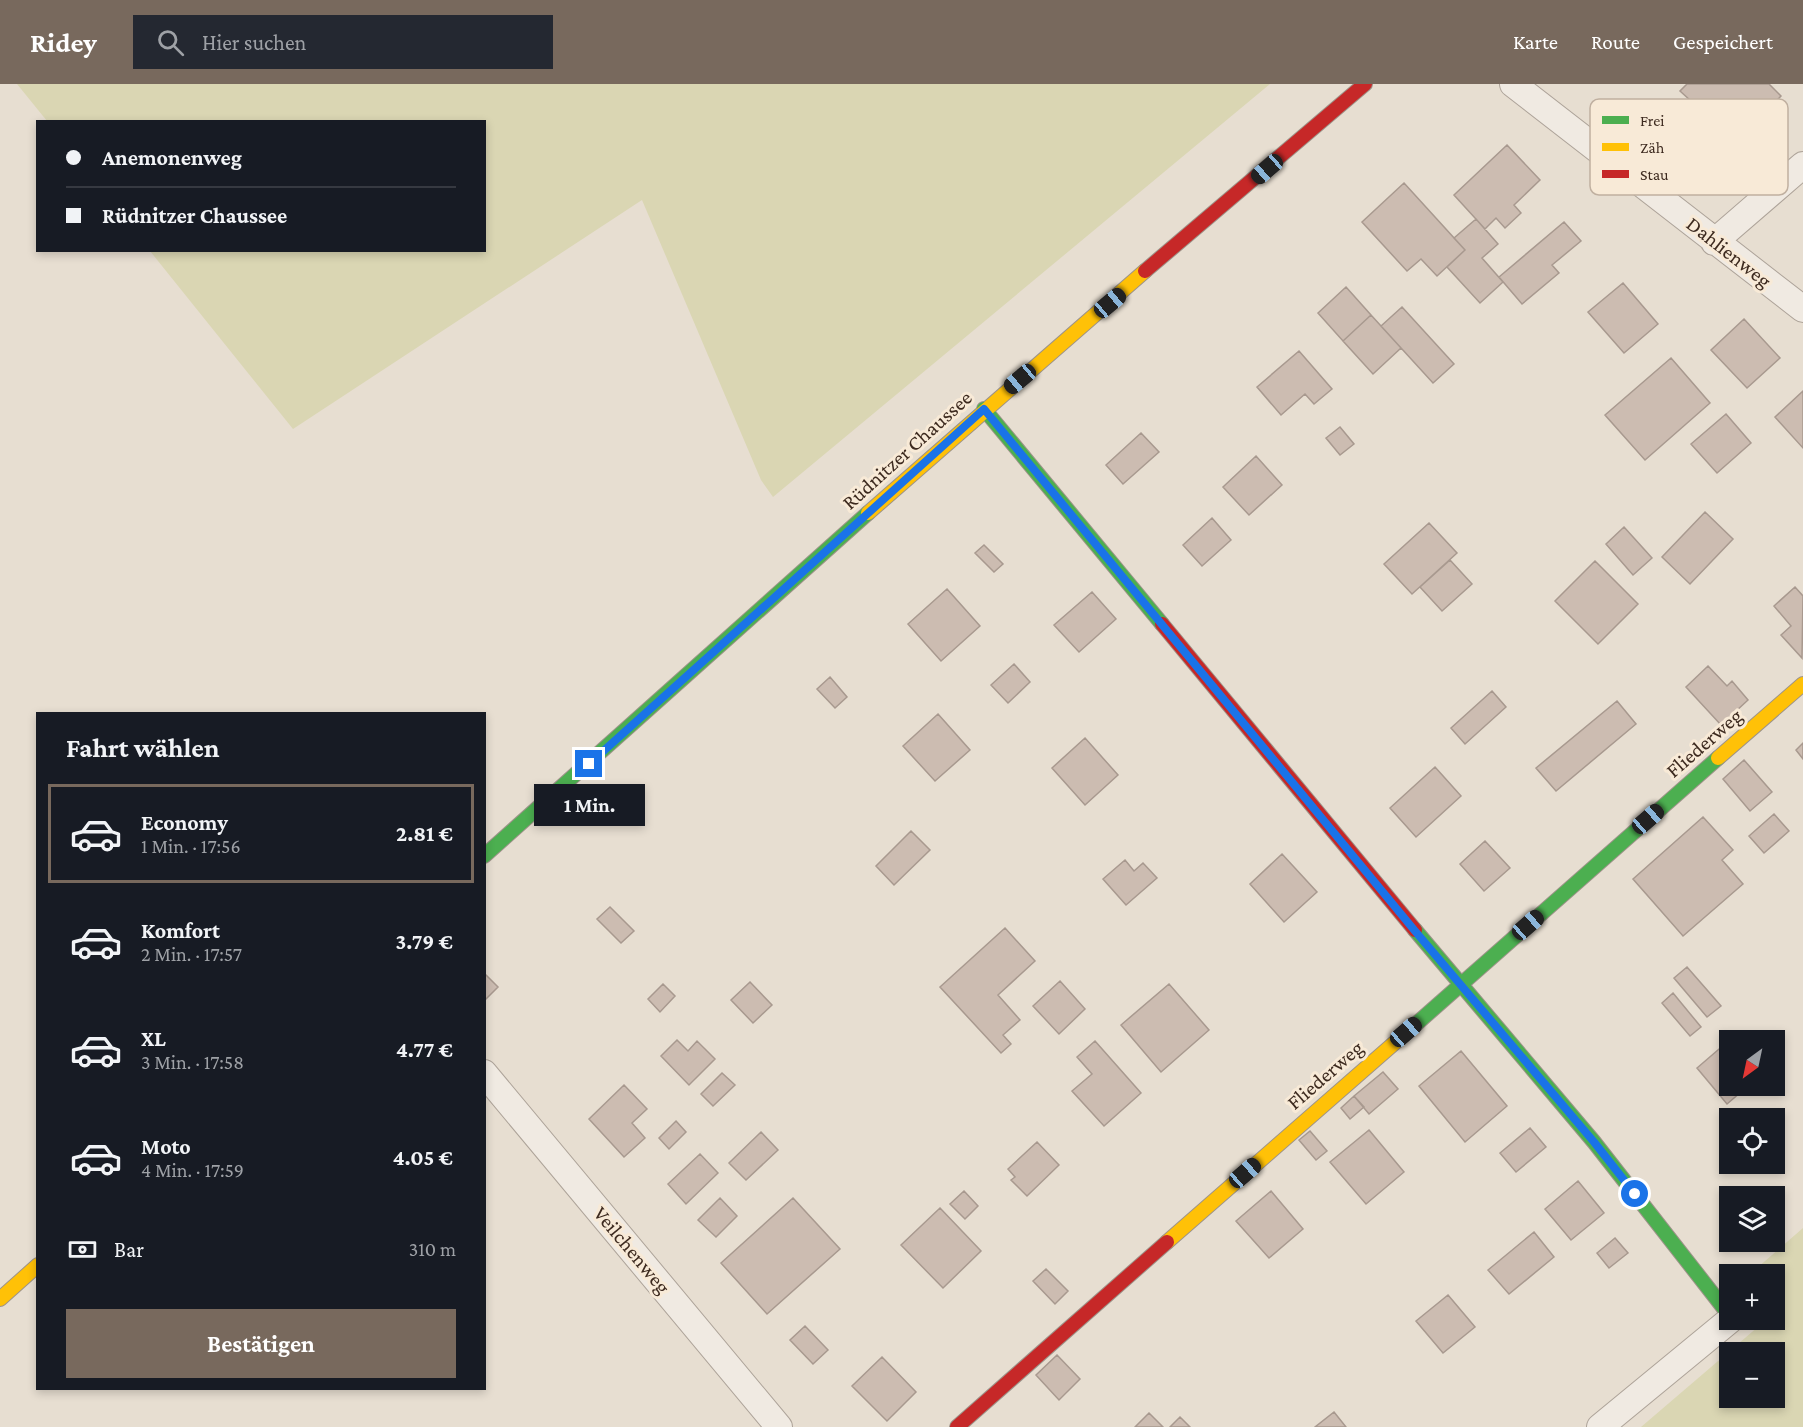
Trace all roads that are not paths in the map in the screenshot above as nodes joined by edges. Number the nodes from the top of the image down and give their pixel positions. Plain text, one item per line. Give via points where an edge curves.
1 (1365, 84) edge
2 (1513, 84) edge
3 (1590, 145) edge
4 (1803, 165) edge
5 (1788, 178) edge
6 (1654, 195) edge
7 (1768, 195) edge
8 (1714, 242) junction
9 (1803, 309) edge
10 (984, 409) junction
11 (1803, 684) edge
12 (486, 854) edge
13 (1460, 985) junction
14 (486, 1075) edge
15 (36, 1267) edge
16 (0, 1299) edge
17 (1719, 1304) edge
18 (1719, 1327) edge
19 (778, 1427) edge
20 (957, 1427) edge
21 (1600, 1427) edge

1 - 10 street, Rüdnitzer Chaussee
2 - 3 street, Dahlienweg
4 - 5 street
6 - 8 street, Dahlienweg
7 - 8 street
8 - 9 street, Dahlienweg
10 - 12 street, Rüdnitzer Chaussee
10 - 13 street
11 - 13 street, Fliederweg
13 - 17 street via 1594,1142
13 - 20 street, Fliederweg
14 - 19 street, Veilchenweg
15 - 16 street
18 - 21 street

